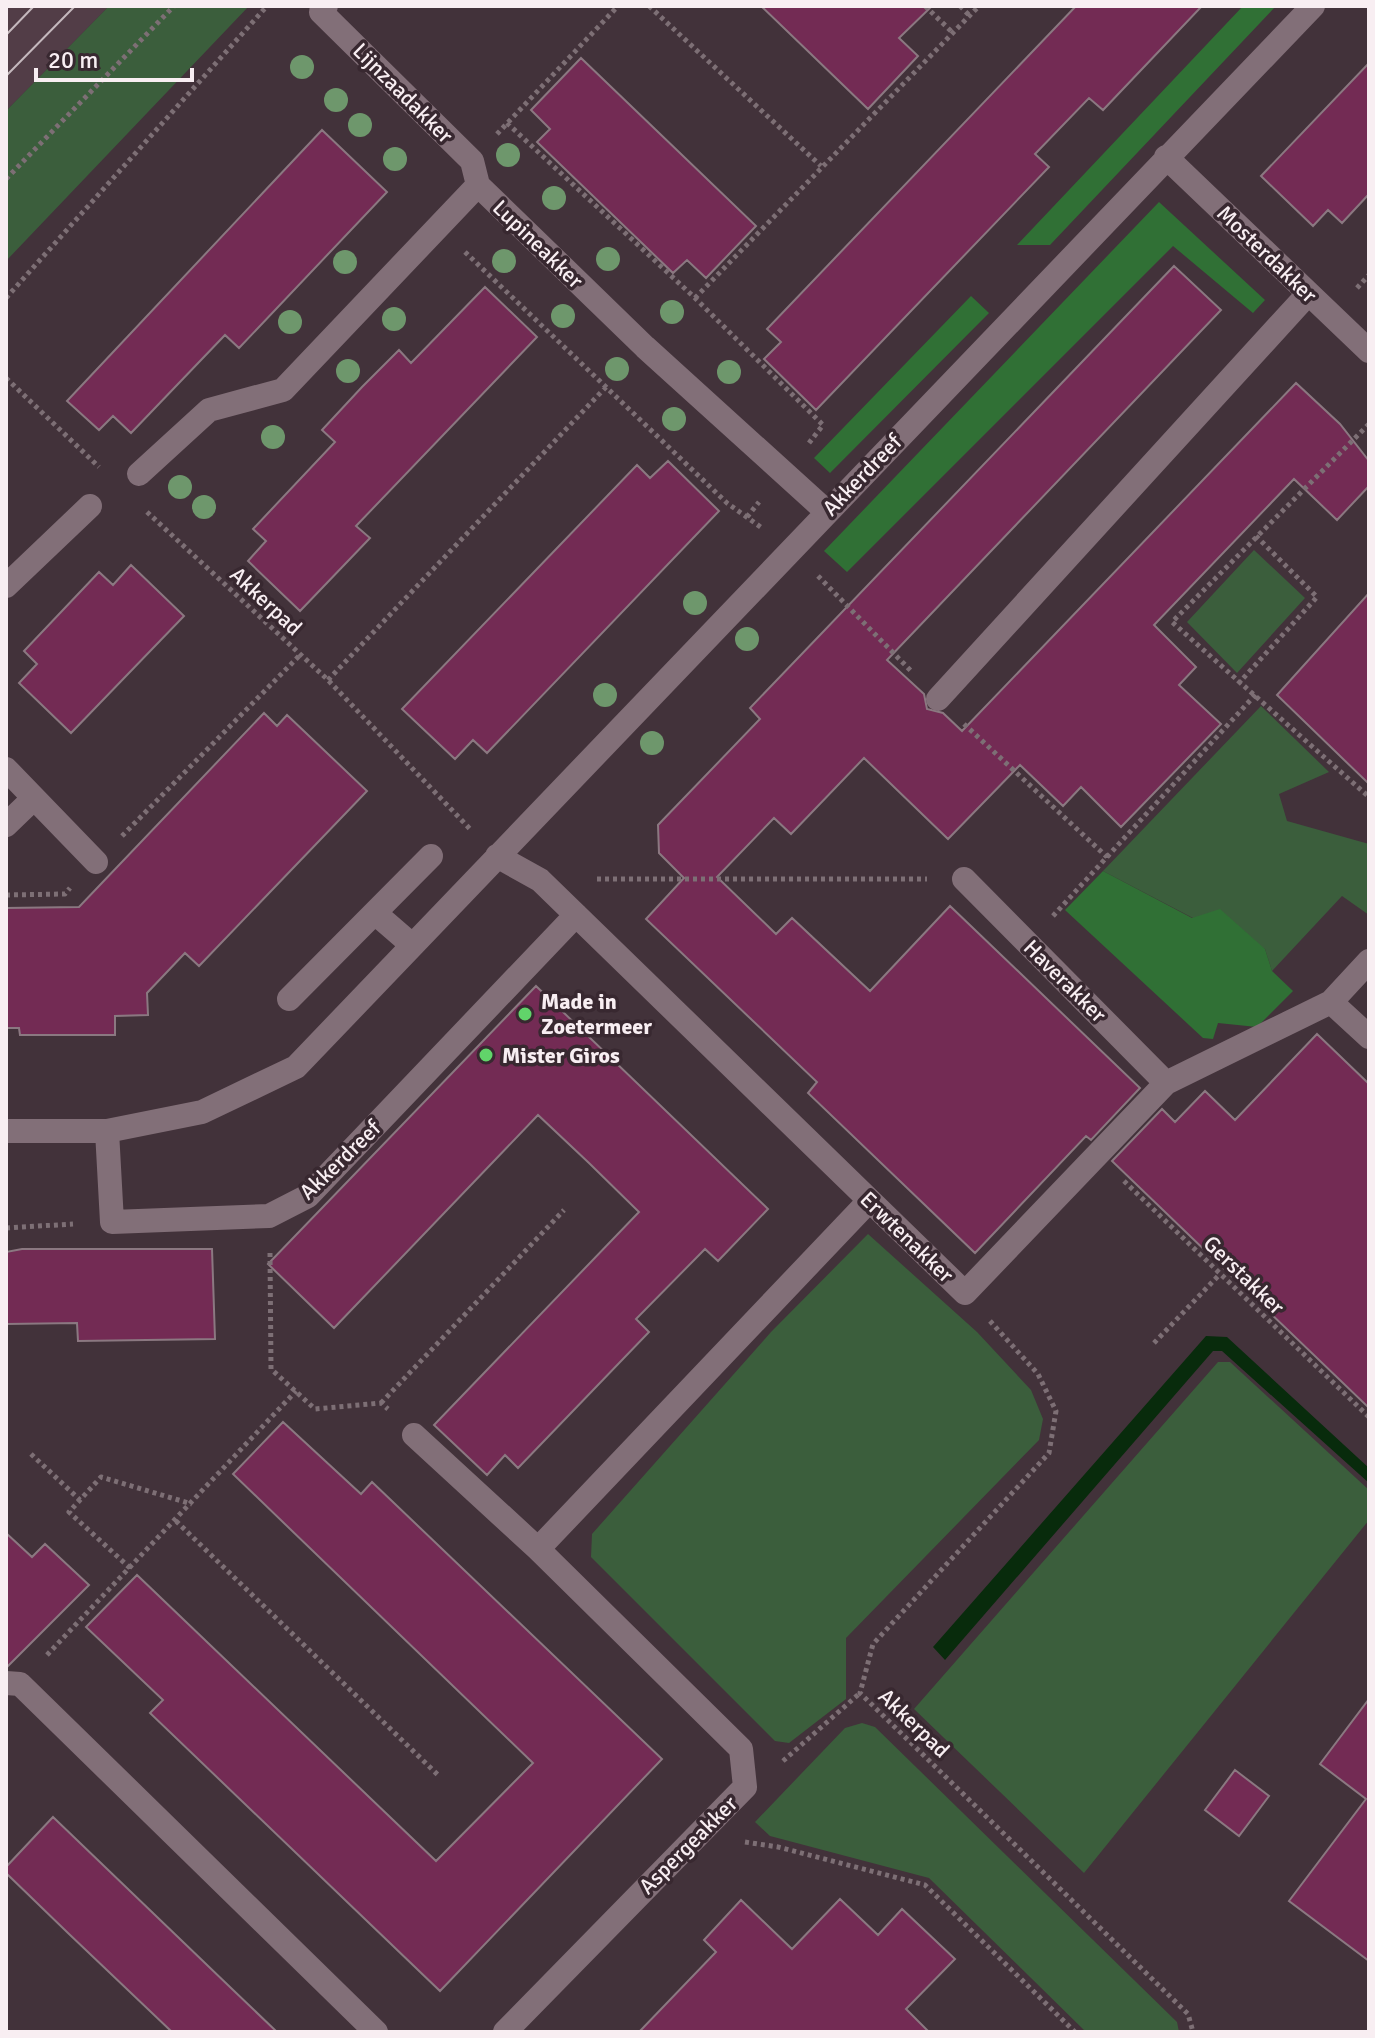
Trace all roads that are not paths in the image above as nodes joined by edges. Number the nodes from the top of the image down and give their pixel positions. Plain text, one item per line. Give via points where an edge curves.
1 (326, 6) edge
2 (1313, 6) edge
3 (1166, 157) junction
4 (478, 185) junction
5 (1308, 294) junction
6 (1369, 351) edge
7 (139, 474) dead end
8 (90, 506) dead end
9 (827, 512) junction
10 (6, 586) edge
11 (938, 699) dead end
12 (6, 769) edge
13 (34, 798) junction
14 (6, 825) edge
15 (431, 856) dead end
16 (497, 856) junction
17 (96, 862) road end
18 (964, 879) road end
19 (375, 913) junction
20 (576, 915) junction
21 (412, 945) junction
22 (1369, 961) edge
23 (289, 999) dead end
24 (1331, 1002) junction
25 (1369, 1037) edge
26 (1166, 1083) junction
27 (6, 1131) edge
28 (107, 1131) junction
29 (869, 1201) junction
30 (414, 1435) road end
31 (538, 1549) junction
32 (13, 1683) edge
33 (376, 2032) edge
34 (505, 2032) edge

1 - 4 street, Lijnzaadakker via 321,12 472,161
2 - 3 street, Akkerdreef
3 - 5 street, Mosterdakker
3 - 9 street, Akkerdreef
4 - 7 street, Lupineakker via 283,390 209,410
4 - 9 street, Lupineakker via 645,347
5 - 6 street, Mosterdakker
5 - 11 street
8 - 10 street
9 - 16 street, Akkerdreef
12 - 13 street
13 - 14 street
13 - 17 street
15 - 19 street
16 - 20 street, Erwtenakker via 540,880
16 - 21 street, Akkerdreef
18 - 26 street, Haverakker
19 - 21 street
19 - 23 street
20 - 28 street, Akkerdreef via 308,1196 269,1216 112,1222
20 - 29 street, Erwtenakker
21 - 28 street, Akkerdreef via 296,1067 202,1112
22 - 24 street, Erwtenakker
24 - 25 street
24 - 26 street, Erwtenakker
26 - 29 street, Erwtenakker via 965,1293
27 - 28 street, Akkerdreef
29 - 31 street
30 - 31 street, Aspergeakker
31 - 34 street, Aspergeakker via 741,1749 745,1787
32 - 33 street

